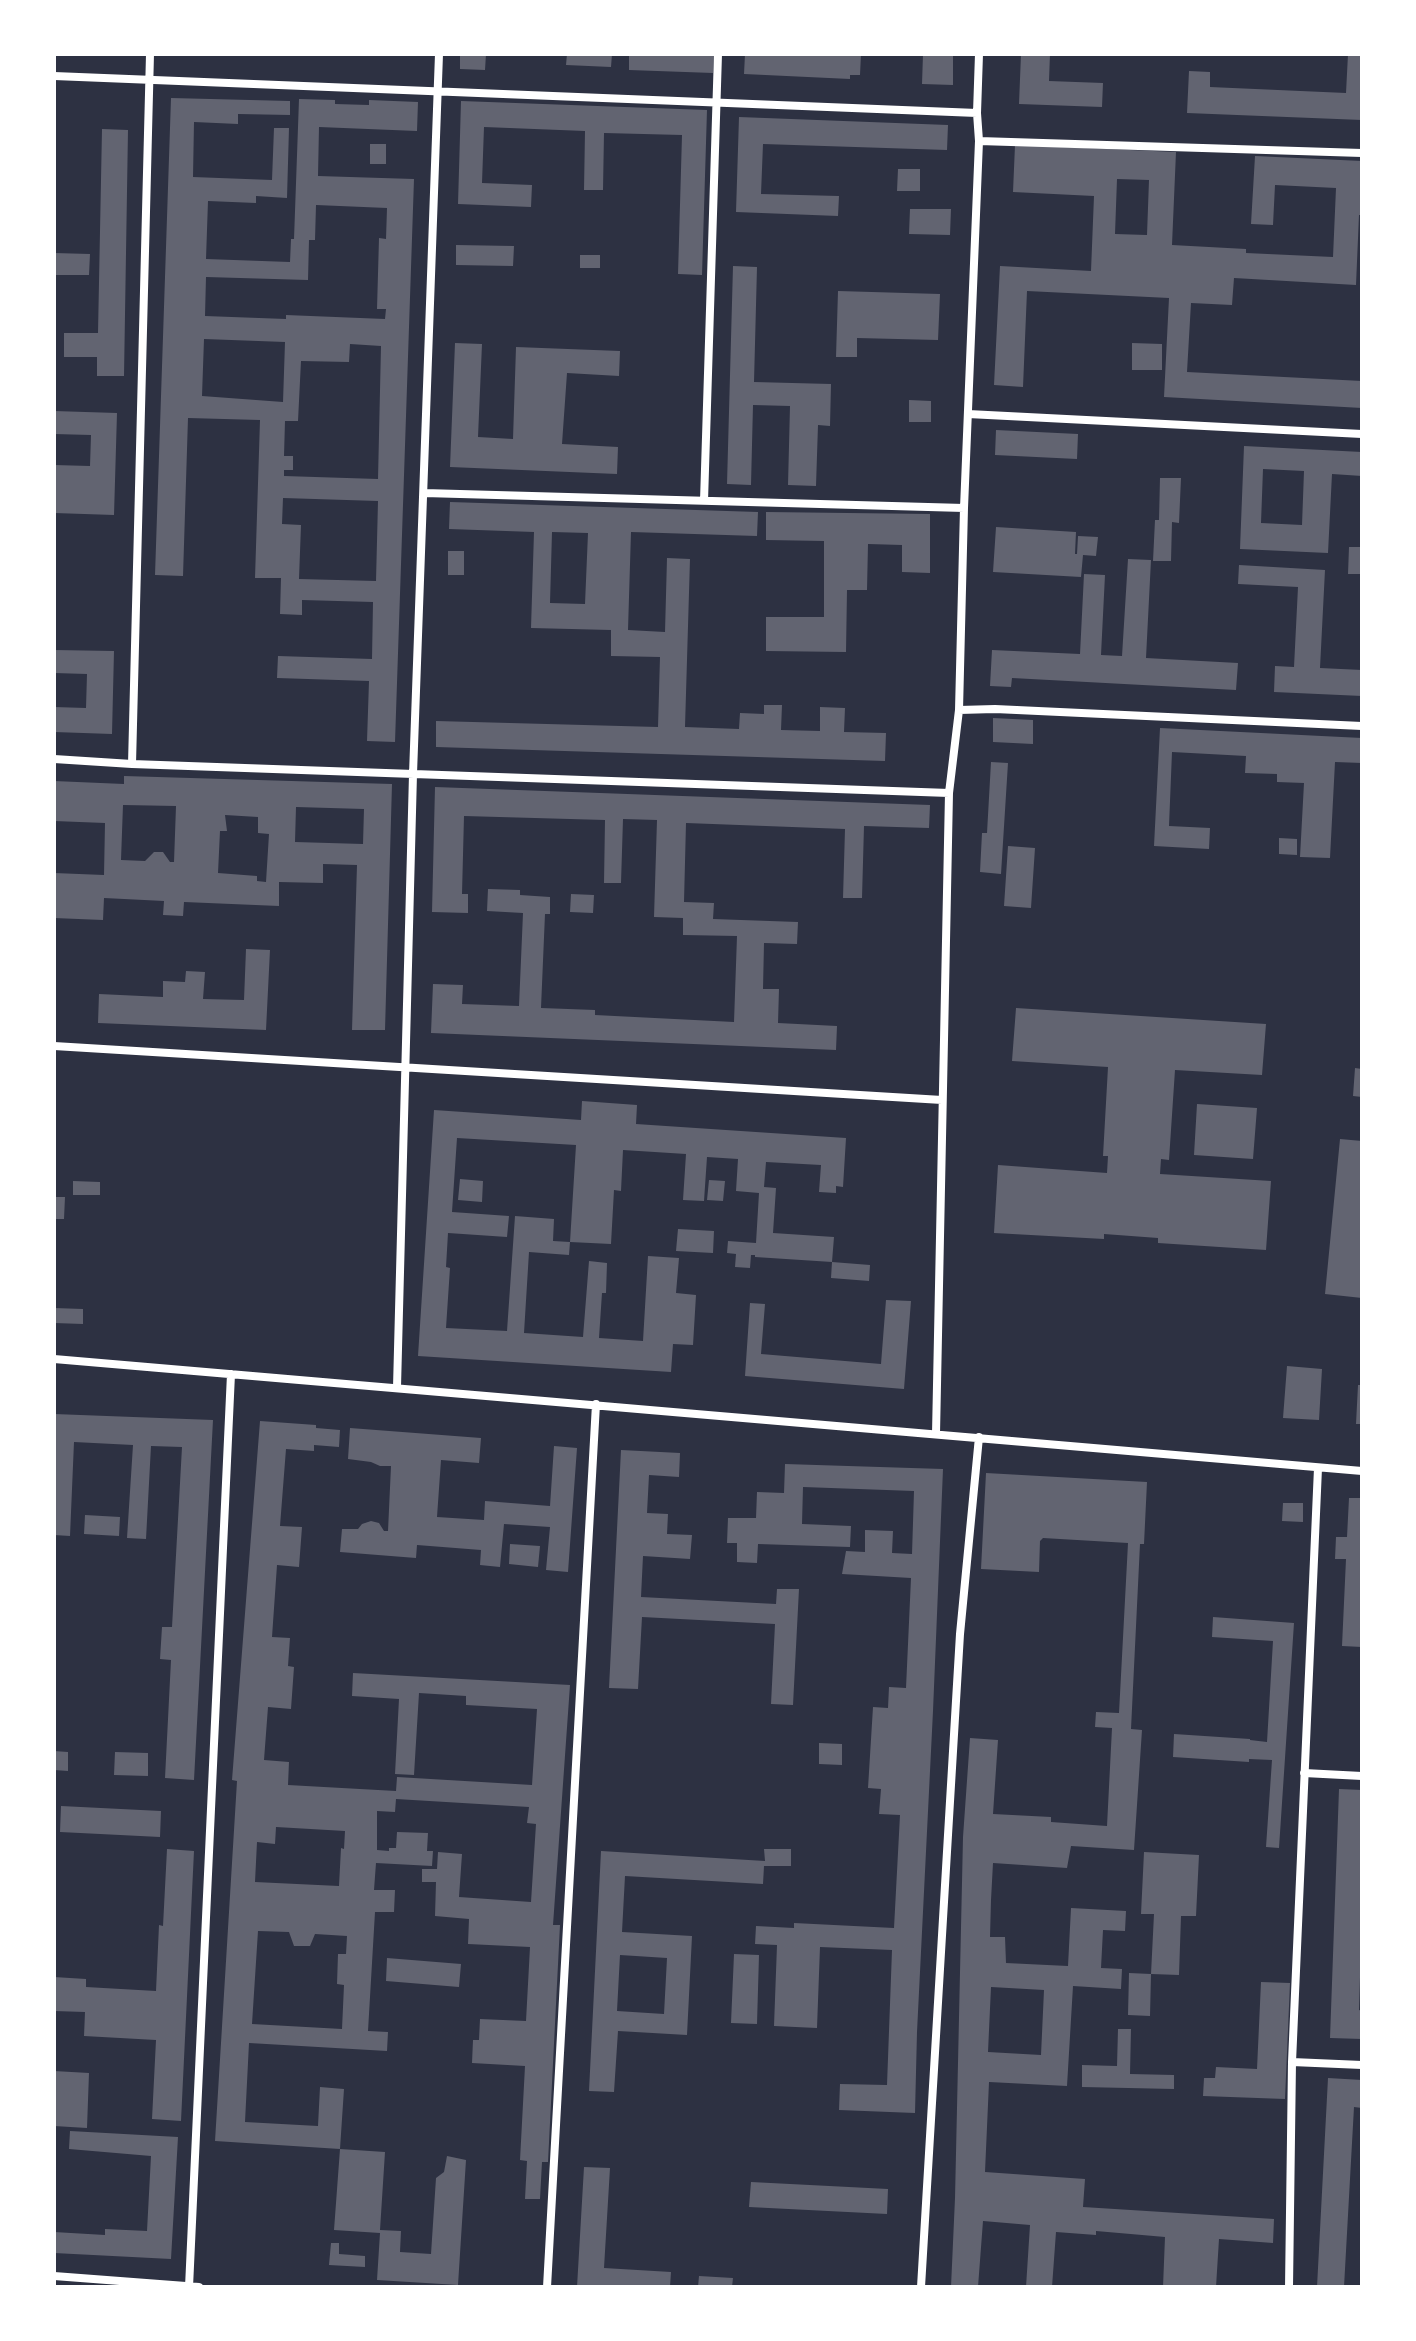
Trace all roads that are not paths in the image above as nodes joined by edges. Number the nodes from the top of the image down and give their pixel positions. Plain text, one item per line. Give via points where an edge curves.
1 (150, 54) edge
2 (439, 54) edge
3 (718, 54) edge
4 (979, 54) edge
5 (54, 76) edge
6 (150, 80) junction
7 (438, 91) junction
8 (716, 102) junction
9 (977, 113) junction
10 (979, 141) junction
11 (1362, 153) edge
12 (968, 414) junction
13 (1362, 434) edge
14 (424, 493) junction
15 (704, 501) junction
16 (964, 508) junction
17 (959, 710) junction
18 (1362, 726) edge
19 (54, 759) edge
20 (132, 764) junction
21 (413, 774) junction
22 (949, 793) junction
23 (54, 1046) edge
24 (405, 1068) junction
25 (942, 1100) junction
26 (54, 1359) edge
27 (231, 1374) junction
28 (397, 1387) junction
29 (596, 1404) junction
30 (936, 1434) junction
31 (979, 1437) junction
32 (1318, 1468) junction
33 (1362, 1471) edge
34 (1304, 1773) junction
35 (1362, 1776) edge
36 (1292, 2062) junction
37 (1362, 2065) edge
38 (54, 2276) edge
39 (189, 2287) edge
40 (199, 2287) edge
41 (547, 2287) edge
42 (921, 2287) edge
43 (1289, 2287) edge

1 - 6 street
2 - 7 street
3 - 8 street
4 - 9 street
5 - 6 street
6 - 7 street
6 - 20 street
7 - 8 street
7 - 14 street
8 - 9 street
8 - 15 street
9 - 10 street
10 - 11 street
10 - 12 street
12 - 13 street
12 - 16 street
14 - 15 street
14 - 21 street
15 - 16 street
16 - 17 street
17 - 18 street
17 - 22 street
19 - 20 street
20 - 21 street
21 - 22 street
21 - 24 street
22 - 25 street
23 - 24 street
24 - 25 street
24 - 28 street
25 - 30 street
26 - 27 street
27 - 28 street
27 - 39 street
28 - 29 street
29 - 30 street
29 - 41 street
30 - 31 street
31 - 32 street
31 - 42 street via 960,1634
32 - 33 street
32 - 34 street
34 - 35 street
34 - 36 street
36 - 37 street
36 - 43 street
38 - 39 street
39 - 40 street

